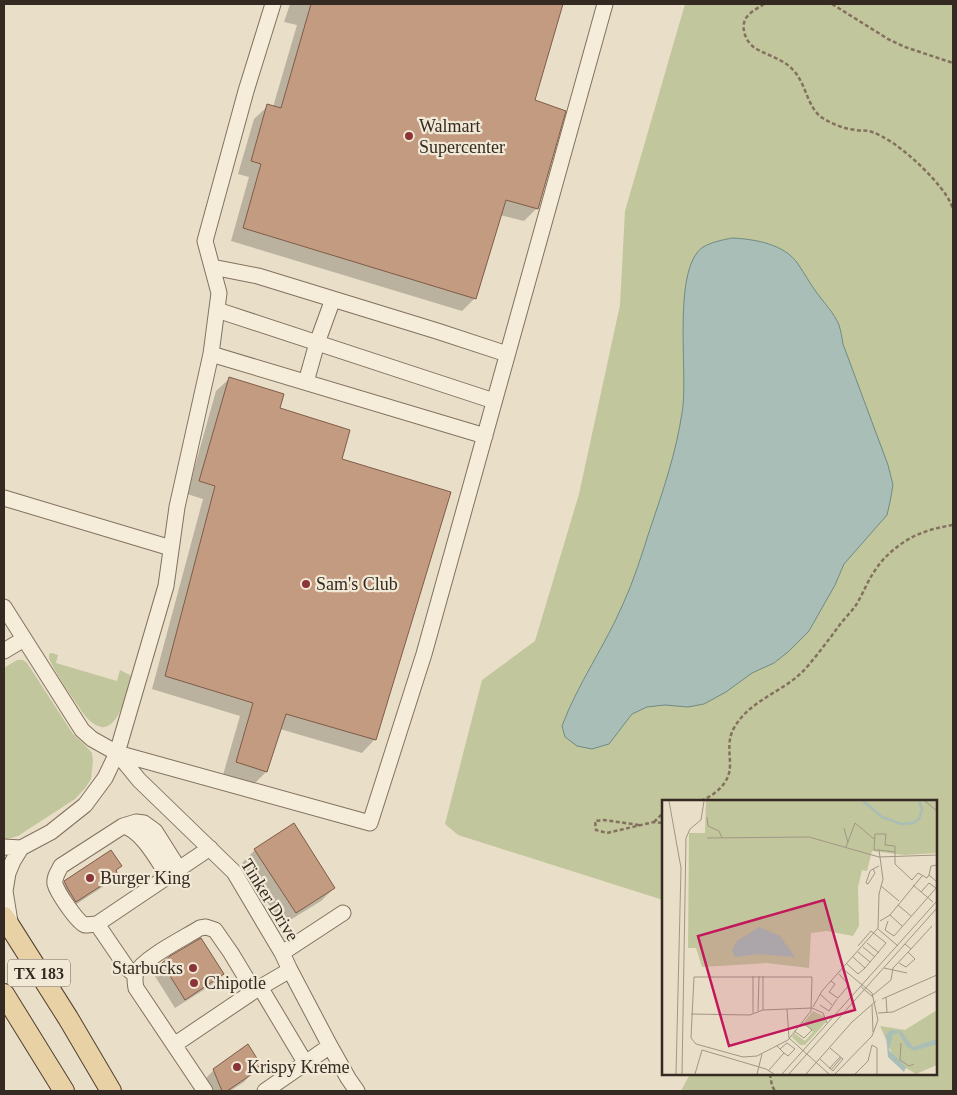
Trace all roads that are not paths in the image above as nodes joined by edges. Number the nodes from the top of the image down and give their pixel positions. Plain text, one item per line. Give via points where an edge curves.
1 (273, 4) edge
2 (605, 4) edge
3 (212, 267) junction
4 (333, 299) junction
5 (217, 310) junction
6 (317, 343) junction
7 (211, 354) junction
8 (507, 354) junction
9 (306, 382) junction
10 (494, 400) junction
11 (484, 436) junction
12 (4, 498) edge
13 (171, 548) junction
14 (4, 607) edge
15 (24, 639) junction
16 (4, 651) edge
17 (118, 753) junction
18 (4, 847) edge
19 (21, 848) junction
20 (210, 848) junction
21 (174, 872) junction
22 (343, 913) dead end
23 (7, 923) edge
24 (97, 924) junction
25 (282, 953) junction
26 (290, 970) junction
27 (137, 971) junction
28 (257, 989) junction
29 (4, 994) edge
30 (174, 1044) junction
31 (330, 1046) junction
32 (306, 1064) junction
33 (64, 1091) edge
34 (110, 1091) edge
35 (206, 1091) edge
36 (265, 1091) edge
37 (357, 1091) edge

1 - 3 lane via 205,241
2 - 8 lane
3 - 4 lane via 258,276
3 - 5 lane via 219,293
4 - 6 lane
4 - 8 lane
5 - 6 lane
5 - 7 lane
6 - 9 lane
6 - 10 lane
7 - 9 lane
7 - 13 lane via 176,507
8 - 10 lane
9 - 11 lane
10 - 11 lane
11 - 17 lane via 424,654 370,823
12 - 13 lane
13 - 17 lane via 166,586
14 - 15 lane
15 - 16 lane
15 - 17 lane via 82,730
17 - 19 lane via 85,805 51,832
17 - 20 lane, Tinker Drive via 139,780
18 - 19 lane
19 - 23 lane via 8,872 5,891
20 - 21 lane
20 - 25 lane, Tinker Drive via 234,872
21 - 24 lane
21 - 24 lane via 155,831 144,823 136,822 123,826 61,866 55,886 74,917 86,925
22 - 25 lane
23 - 34 main road, TX 183
24 - 27 lane via 127,968
25 - 26 lane, Tinker Drive
26 - 28 lane
26 - 31 lane, Tinker Drive
27 - 28 lane via 147,960 206,927 214,930
27 - 30 lane via 136,988
28 - 30 lane
28 - 32 lane
29 - 33 main road, TX 183
30 - 35 lane
31 - 32 lane
31 - 37 lane, Tinker Drive
32 - 36 lane

